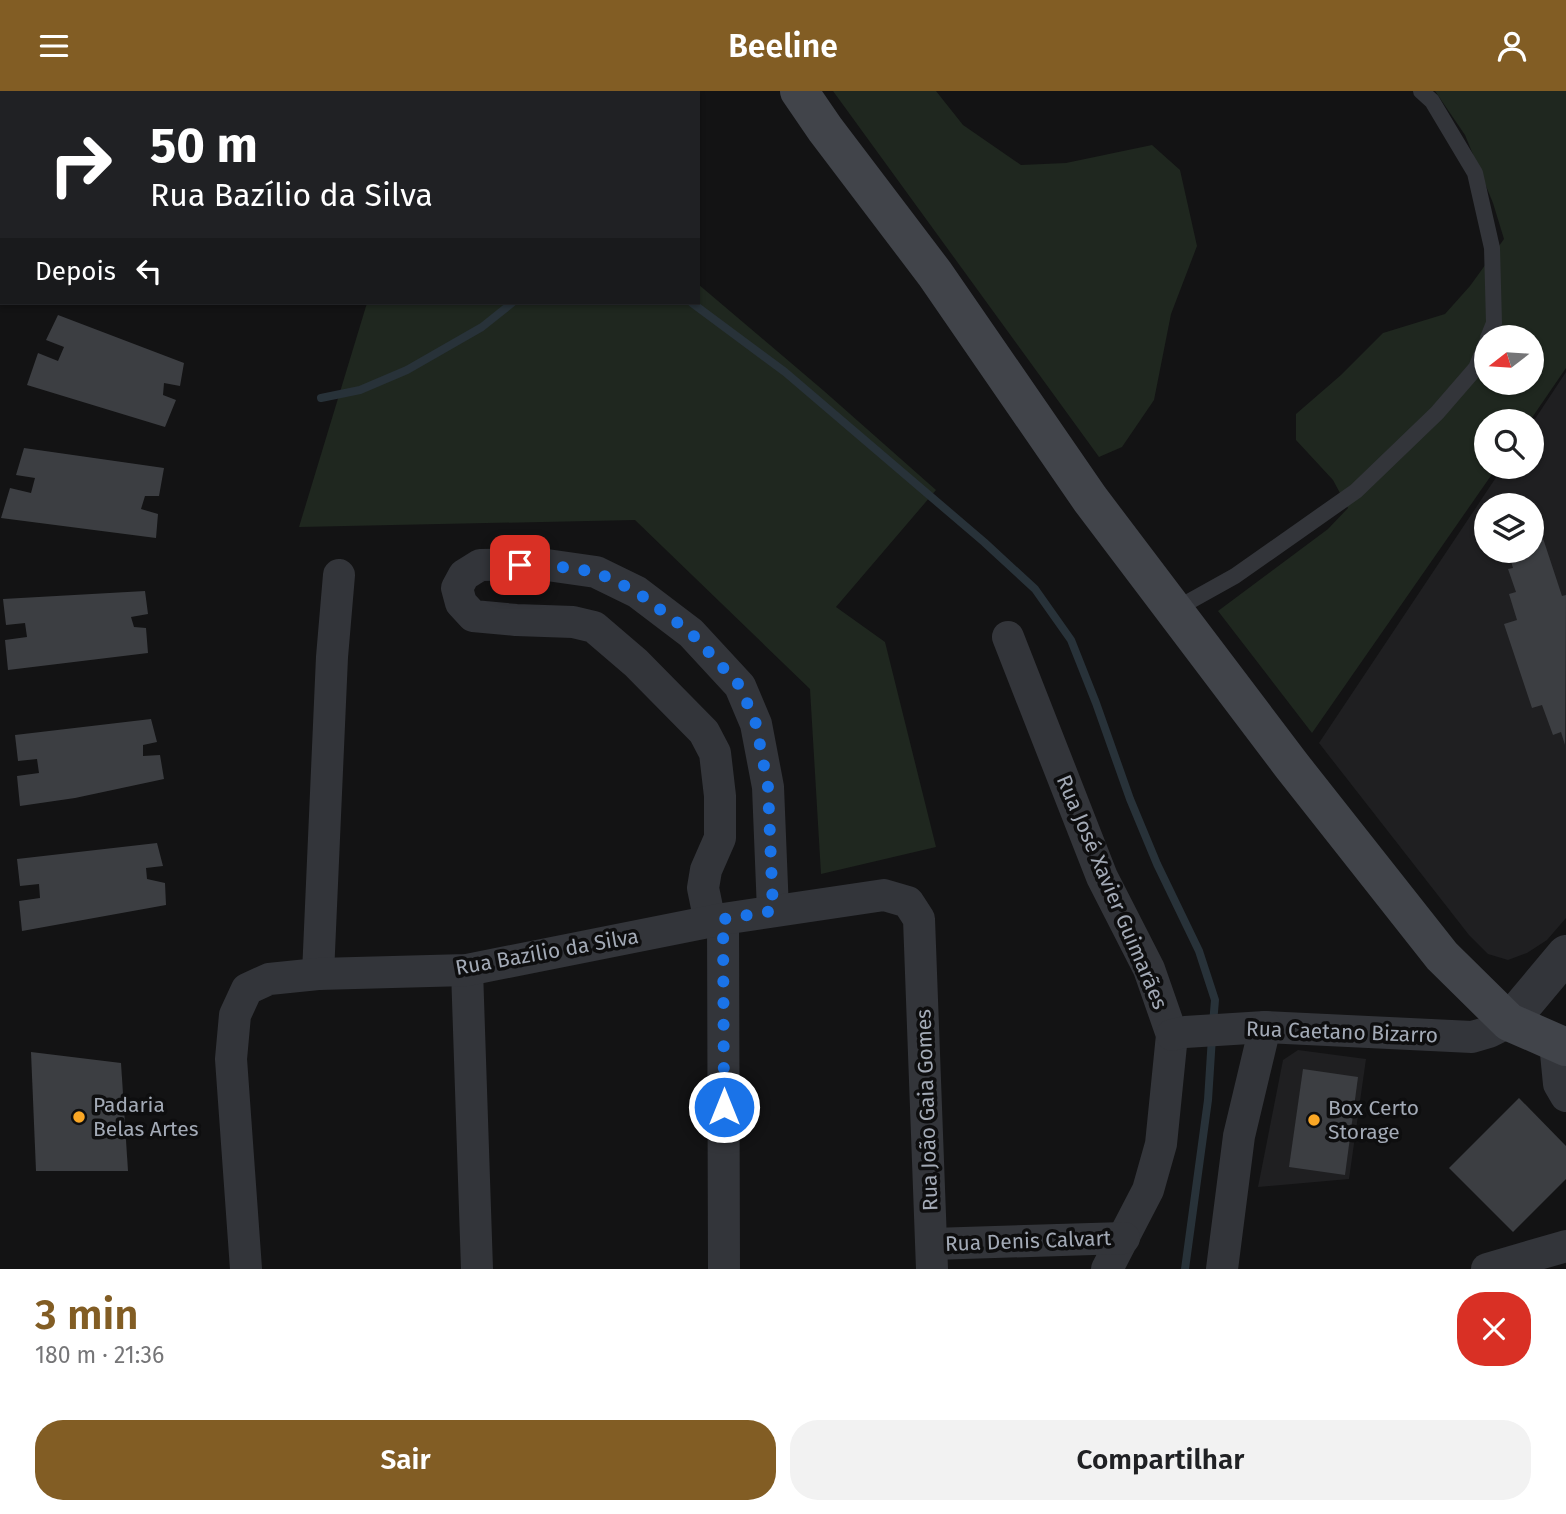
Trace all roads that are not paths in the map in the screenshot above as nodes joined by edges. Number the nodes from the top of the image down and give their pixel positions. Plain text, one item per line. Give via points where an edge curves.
1 (799, 91) edge
2 (1420, 91) edge
3 (1493, 325) edge
4 (1474, 370) edge
5 (339, 575) dead end
6 (1174, 610) junction
7 (1008, 637) dead end
8 (773, 911) junction
9 (717, 920) junction
10 (920, 951) joint
11 (1566, 954) edge
12 (467, 970) junction
13 (318, 974) junction
14 (1509, 1022) junction
15 (1265, 1027) junction
16 (1178, 1033) junction
17 (1561, 1045) edge
18 (1566, 1096) edge
19 (1124, 1238) junction
20 (1566, 1246) edge
21 (932, 1257) edge
22 (246, 1269) edge
23 (477, 1269) edge
24 (724, 1269) edge
25 (1107, 1269) edge
26 (1222, 1269) edge
27 (1487, 1269) edge

1 - 6 main road
2 - 3 lane via 1432,101 1475,173 1492,248
4 - 6 lane via 1356,491 1235,576
5 - 13 street via 331,657
6 - 14 main road via 1443,956
7 - 16 street, Rua José Xavier Guimarães via 1102,877
8 - 9 street, Rua Bazílio da Silva
8 - 9 street via 768,787 756,724 740,686 691,633 637,592 596,572 540,564 480,565 464,575 457,588 461,603 473,616 594,627 704,732 715,753 720,838 703,888
8 - 10 street, Rua Bazílio da Silva via 884,895 908,902 919,919
9 - 12 street, Rua Bazílio da Silva
9 - 24 street
10 - 21 street, Rua João Gaia Gomes
11 - 14 street
12 - 13 street, Rua Bazílio da Silva
12 - 23 street
13 - 22 street, Rua Bazílio da Silva via 269,979 247,989 235,1015 231,1059
14 - 15 street, Rua Caetano Bizarro via 1472,1037
14 - 17 main road
15 - 16 street, Rua Caetano Bizarro
15 - 26 street via 1239,1136
16 - 19 street, Rua José Xavier Guimarães via 1161,1144 1148,1190
17 - 18 street via 1559,1084
19 - 21 street, Rua Denis Calvart
19 - 25 street, Rua José Xavier Guimarães
20 - 27 street

